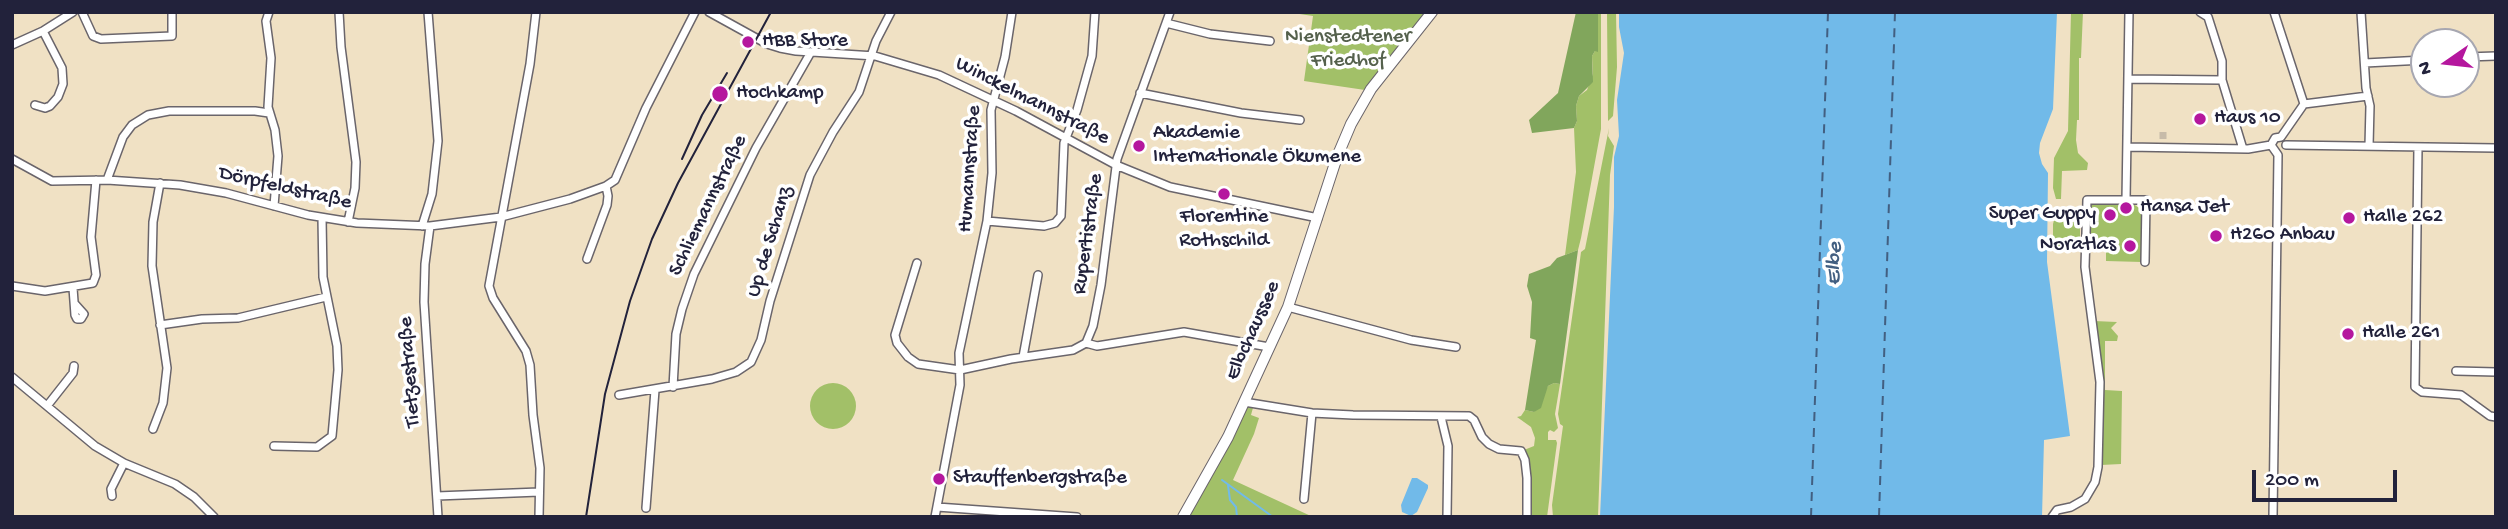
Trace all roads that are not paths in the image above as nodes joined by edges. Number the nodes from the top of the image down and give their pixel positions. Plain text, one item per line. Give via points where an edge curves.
1 (73, 12) edge
2 (82, 12) edge
3 (172, 12) edge
4 (269, 12) edge
5 (340, 12) edge
6 (428, 12) edge
7 (536, 12) edge
8 (695, 12) edge
9 (709, 12) edge
10 (891, 12) edge
11 (1012, 12) edge
12 (1095, 12) edge
13 (1170, 12) edge
14 (1432, 12) edge
15 (2129, 12) edge
16 (2200, 12) edge
17 (2274, 12) edge
18 (2361, 12) edge
19 (1166, 23) junction
20 (43, 31) junction
21 (1270, 41) dead end
22 (12, 44) edge
23 (811, 52) junction
24 (871, 55) junction
25 (2410, 61) edge
26 (2365, 64) junction
27 (2128, 79) junction
28 (2222, 80) junction
29 (1140, 93) junction
30 (2368, 96) junction
31 (268, 100) junction
32 (994, 100) junction
33 (2304, 104) junction
34 (35, 105) dead end
35 (255, 111) junction
36 (269, 113) junction
37 (1300, 120) dead end
38 (2281, 137) junction
39 (1066, 139) junction
40 (2271, 145) junction
41 (2286, 145) junction
42 (2370, 146) junction
43 (2127, 147) junction
44 (2418, 147) junction
45 (2496, 148) edge
46 (2244, 149) junction
47 (2278, 152) junction
48 (12, 159) edge
49 (1116, 165) junction
50 (96, 180) junction
51 (107, 180) junction
52 (160, 183) junction
53 (606, 186) junction
54 (2126, 200) junction
55 (274, 206) junction
56 (323, 218) junction
57 (501, 218) junction
58 (1318, 218) junction
59 (987, 221) junction
60 (348, 222) junction
61 (426, 226) junction
62 (587, 259) dead end
63 (917, 262) dead end
64 (2145, 262) dead end
65 (1038, 275) dead end
66 (12, 286) edge
67 (73, 288) junction
68 (326, 297) junction
69 (75, 304) dead end
70 (1288, 307) junction
71 (160, 325) junction
72 (1086, 343) junction
73 (1269, 347) junction
74 (1456, 347) dead end
75 (1023, 357) junction
76 (74, 366) dead end
77 (960, 370) junction
78 (2456, 371) dead end
79 (2496, 372) edge
80 (12, 377) edge
81 (673, 387) junction
82 (655, 390) junction
83 (619, 395) dead end
84 (1244, 402) junction
85 (47, 406) junction
86 (1312, 412) junction
87 (1441, 417) junction
88 (2496, 417) edge
89 (153, 429) dead end
90 (274, 446) dead end
91 (124, 463) junction
92 (539, 492) junction
93 (112, 496) dead end
94 (437, 496) junction
95 (1304, 499) dead end
96 (937, 507) junction
97 (206, 509) junction
98 (646, 509) dead end
99 (1002, 514) edge
100 (201, 517) edge
101 (214, 517) edge
102 (438, 517) edge
103 (540, 517) edge
104 (935, 517) edge
105 (1077, 517) edge
106 (1183, 517) edge
107 (1447, 517) edge
108 (1527, 517) edge
109 (2052, 517) edge
110 (2273, 517) edge

1 - 20 street
2 - 3 street via 96,39 172,36
4 - 31 street
5 - 60 street via 356,162
6 - 61 street, Tietzestraße via 438,141
7 - 57 street
8 - 53 street via 618,174
9 - 23 street, Winckelmannstraße via 767,44
10 - 24 street, Up de Schanz
11 - 32 street, Humannstraße
12 - 39 street via 1092,56
13 - 19 street, Rupertistraße
14 - 58 main road, Elbchaussee via 1363,103 1341,147
15 - 27 street
16 - 28 street via 2208,17 2222,61
17 - 33 street
18 - 26 street
19 - 21 street via 1203,33
19 - 29 street, Rupertistraße
20 - 22 street
20 - 34 street via 62,68 63,83 50,106
23 - 24 street, Winckelmannstraße
23 - 81 street, Schliemannstraße via 756,148 694,274 676,334
24 - 32 street, Winckelmannstraße via 918,67
24 - 81 street, Up de Schanz via 859,92 810,175 754,357 736,372
25 - 26 street
26 - 30 street
27 - 28 street
27 - 43 street
28 - 46 street
29 - 37 street via 1241,114
29 - 49 street, Rupertistraße
30 - 33 street
30 - 42 street
31 - 35 street
31 - 36 street
32 - 39 street, Winckelmannstraße
32 - 59 street, Humannstraße
33 - 38 street
35 - 36 street
35 - 51 street via 163,111 145,116 120,141
36 - 55 street via 278,156
38 - 40 street
38 - 41 street
39 - 49 street, Winckelmannstraße
39 - 59 street via 1063,211 1058,220 1038,227
40 - 46 street
40 - 47 street
41 - 42 street
41 - 47 street
42 - 44 street
43 - 46 street
43 - 54 street
44 - 45 street
44 - 88 street via 2415,387 2422,392 2461,394
47 - 110 street
48 - 50 street, Dörpfeldstraße via 48,180
49 - 58 street, Winckelmannstraße via 1181,190
49 - 72 street, Rupertistraße via 1101,285
50 - 51 street, Dörpfeldstraße
50 - 67 street via 91,237 95,281
51 - 52 street, Dörpfeldstraße
52 - 55 street, Dörpfeldstraße via 211,189
52 - 71 street via 152,247
53 - 57 street, Dörpfeldstraße
53 - 62 street via 607,205
54 - 64 street via 2146,200
54 - 109 street via 2087,200 2085,267 2100,382 2098,467 2085,499 2057,510
55 - 56 street, Dörpfeldstraße
56 - 60 street, Dörpfeldstraße
56 - 68 street
57 - 61 street, Dörpfeldstraße
57 - 92 street via 489,286 529,360
58 - 70 main road, Elbchaussee
59 - 77 street, Humannstraße via 960,349
60 - 61 street, Dörpfeldstraße
61 - 94 street, Tietzestraße via 424,302
63 - 77 street via 895,335 897,343 918,364
65 - 75 street
66 - 67 street via 40,291
67 - 69 street
68 - 71 street via 238,318
68 - 90 street via 337,346 332,436 317,447
70 - 73 main road, Elbchaussee
70 - 74 street via 1411,340
71 - 89 street via 166,386
72 - 73 street via 1097,346 1184,332
72 - 75 street via 1073,350
73 - 84 main road, Elbchaussee
75 - 77 street
76 - 85 street
77 - 96 street, Humannstraße
78 - 79 street
80 - 85 street
81 - 82 street, Up de Schanz
82 - 83 street, Up de Schanz
82 - 98 street
84 - 86 street
84 - 106 main road, Elbchaussee
85 - 91 street
86 - 87 street
86 - 95 street
87 - 107 street via 1448,446
87 - 108 street via 1469,416 1489,444 1521,451 1527,478
91 - 93 street
91 - 97 street via 175,484
92 - 94 street
92 - 103 street
94 - 102 street, Tietzestraße
96 - 99 street
96 - 104 street, Humannstraße
97 - 100 street
97 - 101 street
99 - 105 street

